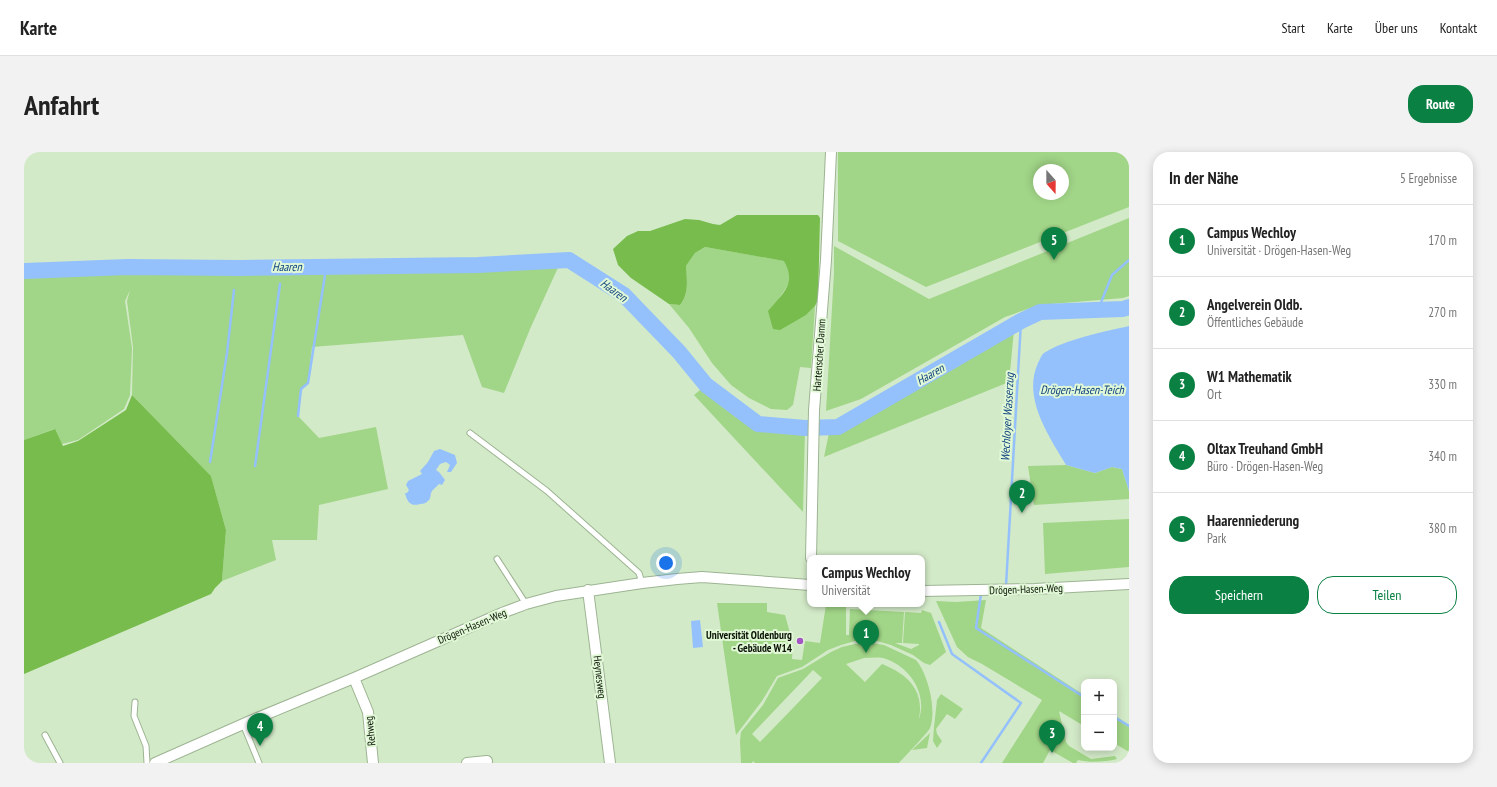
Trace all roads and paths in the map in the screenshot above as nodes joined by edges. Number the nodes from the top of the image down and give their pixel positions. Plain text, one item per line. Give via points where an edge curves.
1 (831, 152) edge
2 (470, 433) dead end
3 (811, 555) edge
4 (497, 559) dead end
5 (642, 583) junction
6 (807, 584) edge
7 (1129, 584) edge
8 (588, 590) junction
9 (925, 591) edge
10 (526, 604) junction
11 (354, 678) junction
12 (135, 702) dead end
13 (243, 724) junction
14 (45, 735) dead end
15 (487, 761) dead end
16 (60, 763) edge
17 (146, 763) edge
18 (155, 763) edge
19 (259, 763) edge
20 (373, 763) edge
21 (466, 763) edge
22 (610, 763) edge

1 - 3 street, Hartenscher Damm via 826,260 814,412
2 - 5 lane via 547,491 639,573
4 - 10 lane
5 - 6 street, Drögen-Hasen-Weg via 702,577
5 - 8 street, Drögen-Hasen-Weg
7 - 9 street, Drögen-Hasen-Weg
8 - 10 street, Drögen-Hasen-Weg
8 - 22 street, Heynesweg
10 - 11 street, Drögen-Hasen-Weg
11 - 13 street, Drögen-Hasen-Weg
11 - 20 street, Rehweg via 368,712
12 - 17 lane via 134,716 146,746
13 - 18 street, Drögen-Hasen-Weg
13 - 19 lane
14 - 16 lane
15 - 21 street

